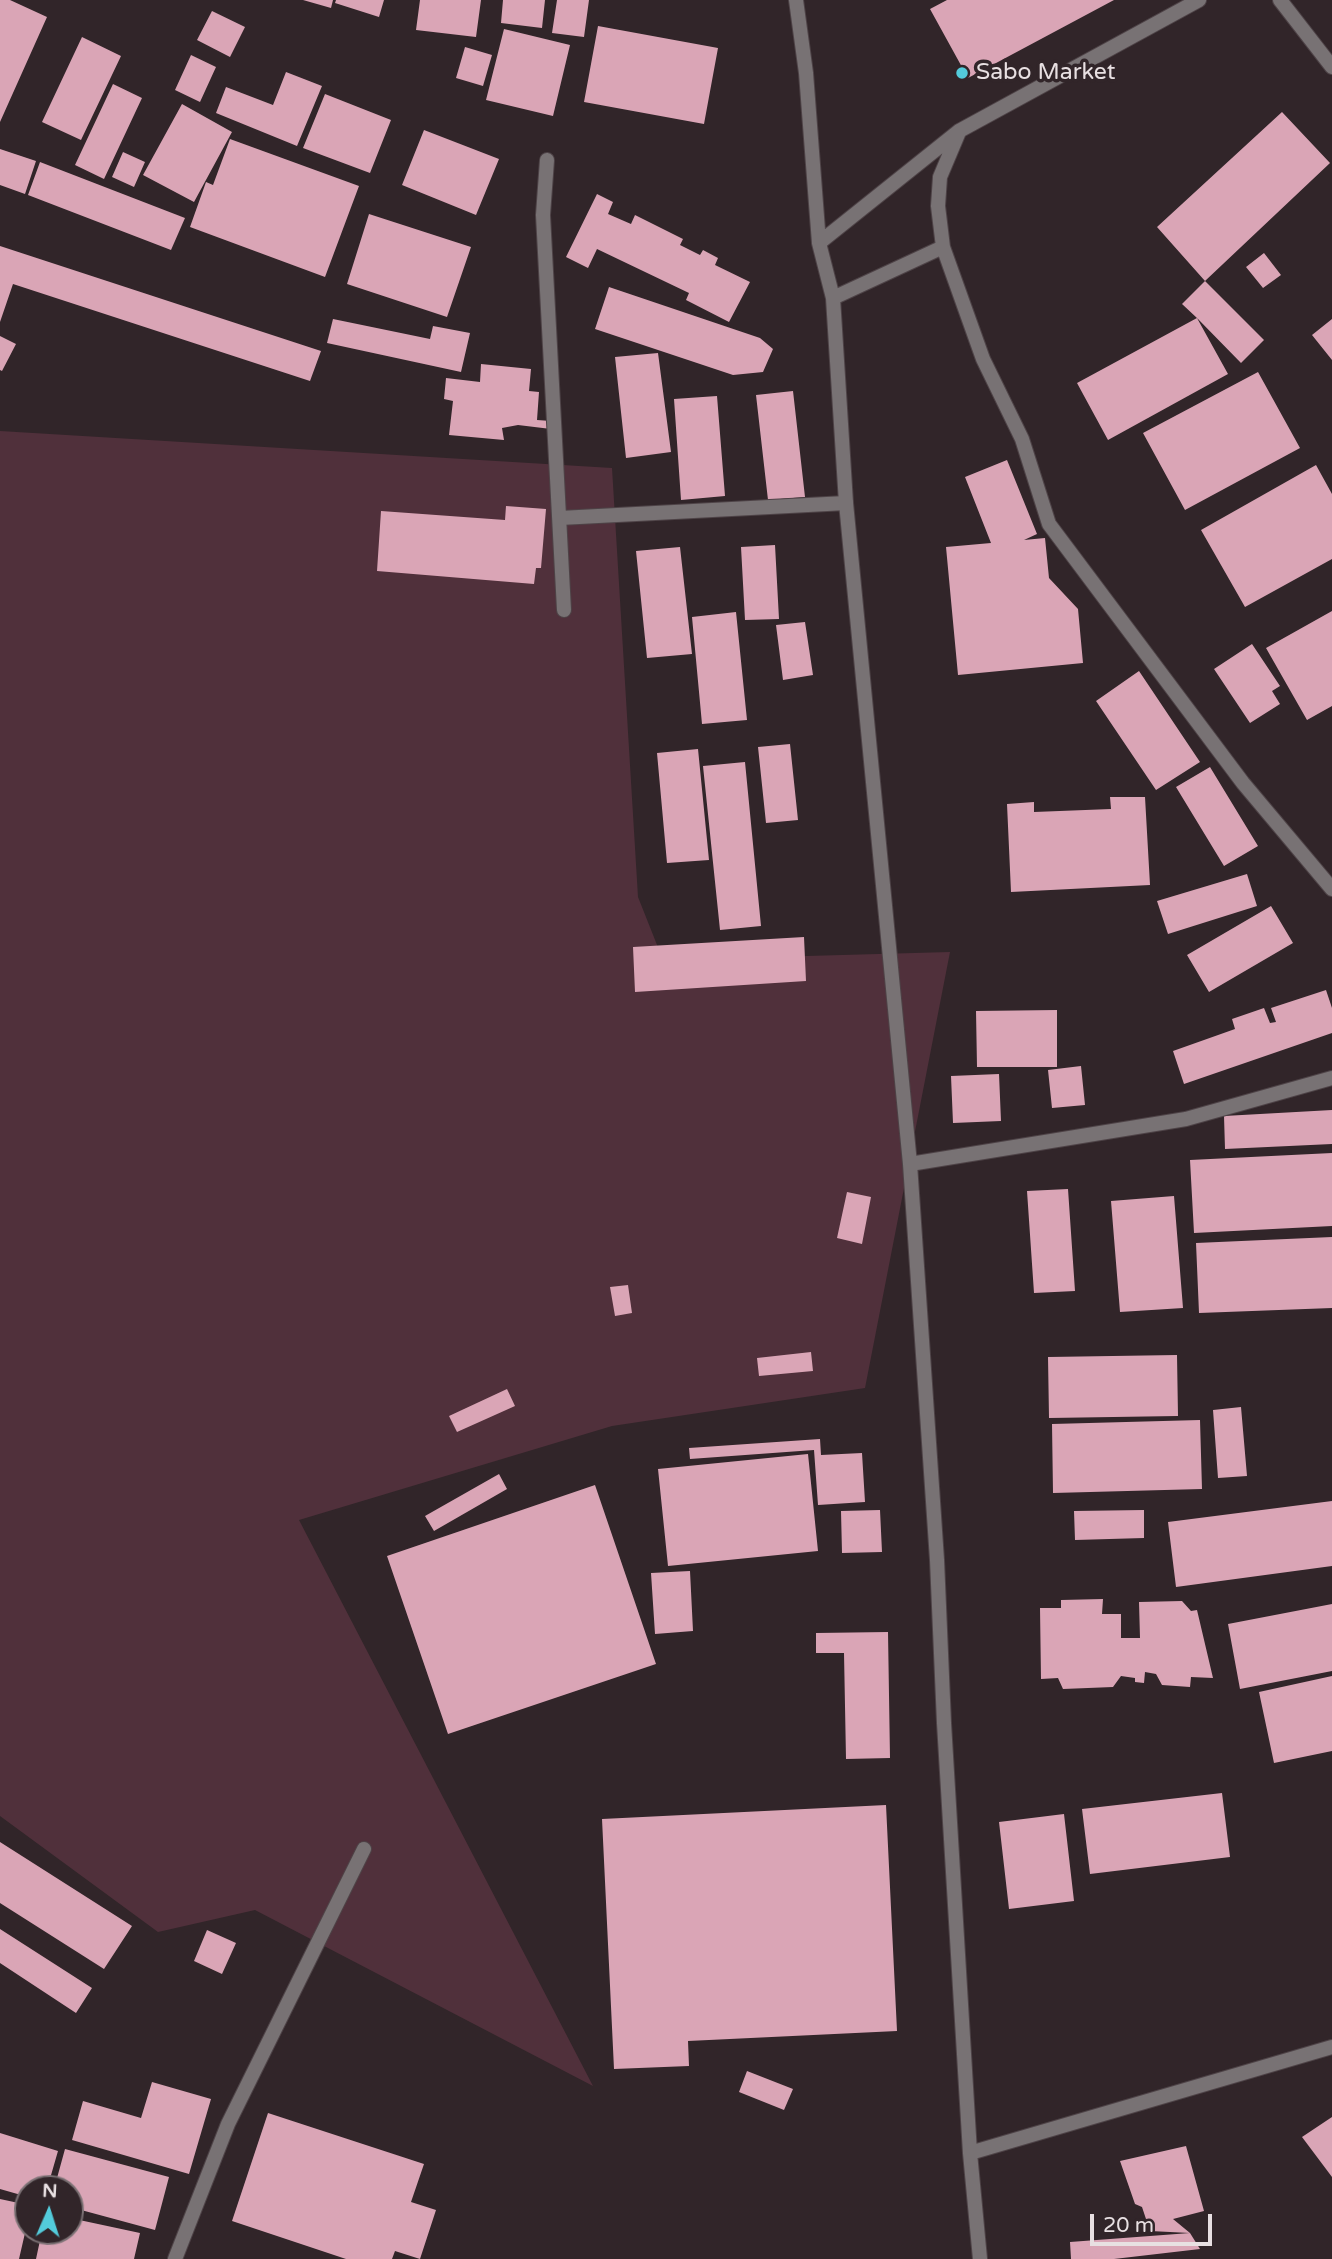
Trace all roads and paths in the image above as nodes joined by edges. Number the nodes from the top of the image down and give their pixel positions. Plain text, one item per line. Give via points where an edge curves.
1 (796, 0) edge
2 (1199, 0) edge
3 (1280, 0) edge
4 (1332, 67) edge
5 (960, 131) junction
6 (547, 160) dead end
7 (819, 243) junction
8 (943, 247) junction
9 (833, 298) junction
10 (846, 503) junction
11 (560, 518) junction
12 (564, 610) dead end
13 (1332, 889) edge
14 (1332, 1078) edge
15 (910, 1164) junction
16 (364, 1849) dead end
17 (1332, 2047) edge
18 (970, 2153) junction
19 (175, 2259) edge
20 (980, 2259) edge

1 - 7 street
2 - 5 street
3 - 4 street
5 - 7 street
5 - 8 street via 940,177
6 - 11 street via 543,215
7 - 9 street
8 - 9 street
8 - 13 street via 983,359 1022,439 1049,524 1243,783
9 - 10 street
10 - 11 street
10 - 15 street
11 - 12 street
14 - 15 street via 1186,1119
15 - 18 street
16 - 19 street via 228,2124
17 - 18 street
18 - 20 street

